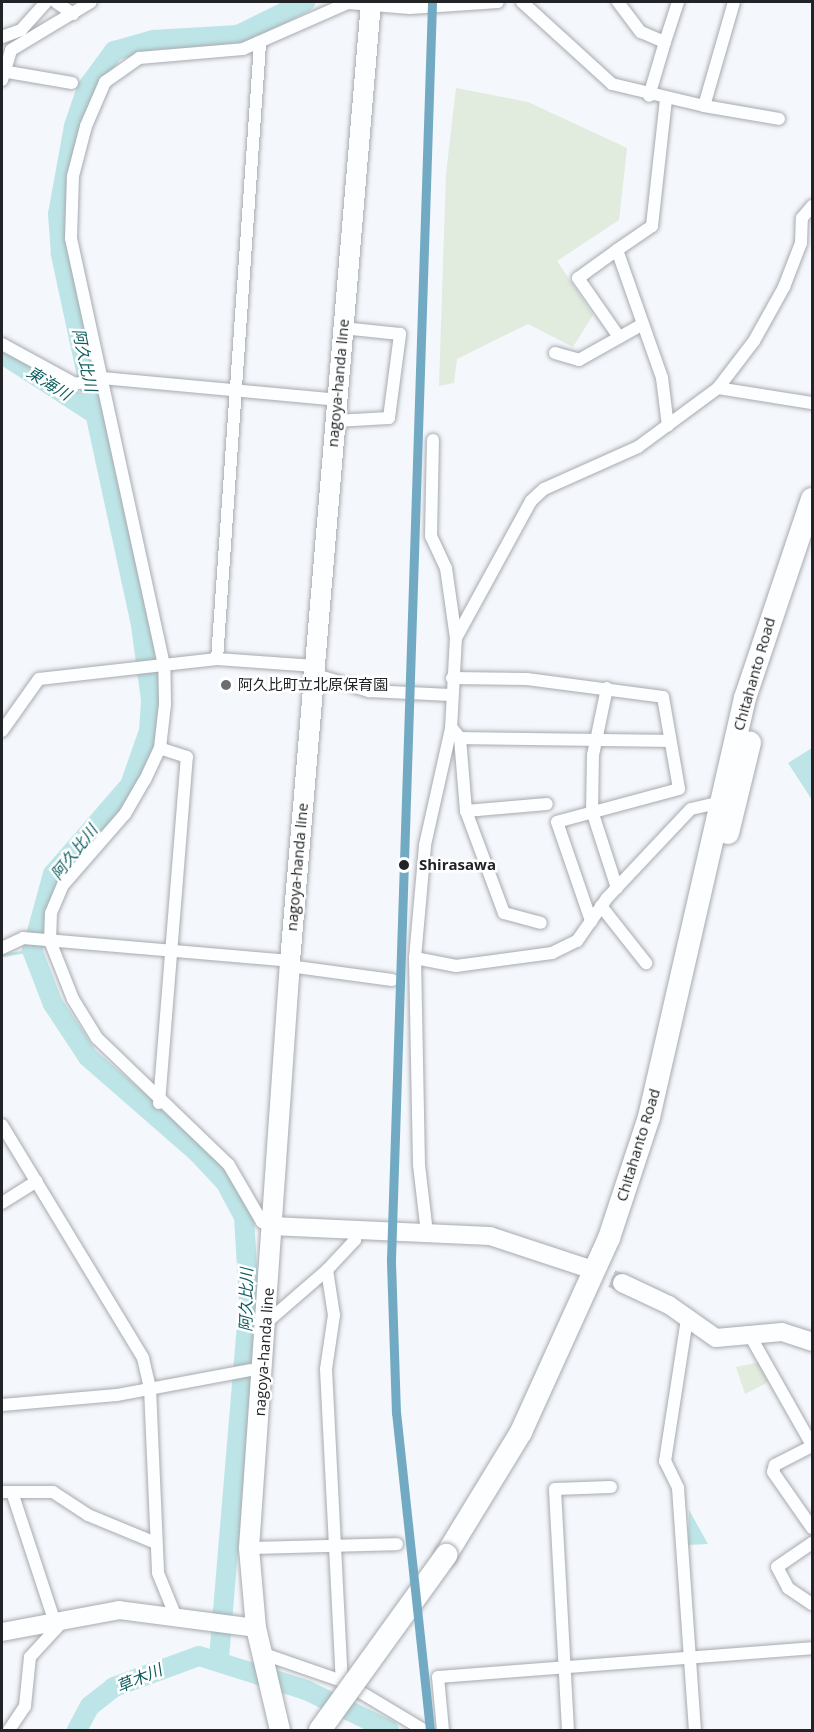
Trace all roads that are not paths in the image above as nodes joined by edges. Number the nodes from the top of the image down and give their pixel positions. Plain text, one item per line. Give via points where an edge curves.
1 (46, 2) edge
2 (56, 2) edge
3 (92, 2) edge
4 (498, 2) edge
5 (522, 2) edge
6 (618, 2) edge
7 (678, 2) edge
8 (734, 2) edge
9 (371, 3) edge
10 (448, 3) edge
11 (73, 14) junction
12 (2, 37) edge
13 (665, 42) junction
14 (260, 44) junction
15 (2, 74) edge
16 (72, 83) dead end
17 (649, 96) junction
18 (666, 99) junction
19 (704, 106) junction
20 (778, 118) dead end
21 (813, 206) edge
22 (616, 250) junction
23 (643, 324) junction
24 (342, 328) junction
25 (619, 338) junction
26 (2, 344) edge
27 (555, 353) dead end
28 (102, 378) junction
29 (238, 388) junction
30 (718, 388) junction
31 (337, 400) junction
32 (813, 403) edge
33 (335, 421) junction
34 (668, 426) junction
35 (433, 440) dead end
36 (813, 499) edge
37 (813, 541) edge
38 (456, 638) junction
39 (217, 659) junction
40 (164, 665) junction
41 (314, 670) junction
42 (452, 678) junction
43 (607, 688) junction
44 (450, 695) junction
45 (451, 727) junction
46 (2, 731) edge
47 (460, 738) junction
48 (596, 741) junction
49 (670, 741) junction
50 (160, 748) junction
51 (547, 804) dead end
52 (712, 804) dead end
53 (466, 811) junction
54 (592, 811) junction
55 (617, 888) junction
56 (602, 906) junction
57 (591, 921) junction
58 (541, 923) dead end
59 (50, 941) junction
60 (2, 948) edge
61 (171, 951) junction
62 (415, 958) junction
63 (646, 963) dead end
64 (289, 964) junction
65 (392, 980) dead end
66 (159, 1103) junction
67 (2, 1125) edge
68 (37, 1181) junction
69 (2, 1203) edge
70 (271, 1226) junction
71 (356, 1230) junction
72 (427, 1233) junction
73 (587, 1268) tunnel mouth
74 (327, 1270) junction
75 (622, 1283) tunnel mouth
76 (687, 1319) junction
77 (267, 1322) junction
78 (748, 1332) junction
79 (813, 1342) edge
80 (251, 1370) junction
81 (150, 1388) junction
82 (2, 1405) edge
83 (813, 1445) edge
84 (611, 1487) dead end
85 (7, 1492) edge
86 (813, 1528) edge
87 (156, 1543) junction
88 (813, 1543) edge
89 (397, 1544) dead end
90 (335, 1546) junction
91 (249, 1548) junction
92 (452, 1558) junction
93 (813, 1604) edge
94 (176, 1617) junction
95 (60, 1618) junction
96 (256, 1628) junction
97 (2, 1632) edge
98 (813, 1648) edge
99 (689, 1656) junction
100 (262, 1658) junction
101 (564, 1668) junction
102 (342, 1681) junction
103 (9, 1731) edge
104 (279, 1731) edge
105 (320, 1731) edge
106 (338, 1731) edge
107 (424, 1731) edge
108 (443, 1731) edge
109 (568, 1731) edge
110 (696, 1731) edge

1 - 12 street via 21,30
2 - 11 street
3 - 11 street
4 - 10 street
5 - 17 street via 612,84
6 - 13 street via 641,32
7 - 13 street
8 - 19 street
9 - 10 street
9 - 14 street via 348,3 322,11
9 - 24 main road, nagoya-handa line
11 - 15 street via 17,46
13 - 17 street
14 - 28 street via 139,58 114,72 98,98 76,161 70,216
14 - 29 street
15 - 16 street
17 - 18 street
18 - 19 street
18 - 22 street via 652,226
19 - 20 street
21 - 30 street via 802,218 801,243 784,287 754,341
22 - 23 street
22 - 25 street via 578,278
23 - 25 street
23 - 34 street via 662,378
24 - 31 main road, nagoya-handa line
24 - 33 street via 400,334 389,418
25 - 27 street via 579,360
26 - 28 street via 75,384
28 - 29 street
28 - 40 street
29 - 31 street
29 - 39 street
30 - 32 street
30 - 34 street
31 - 33 main road, nagoya-handa line
33 - 41 main road, nagoya-handa line
34 - 38 street via 531,501
35 - 38 street via 431,536 446,568
36 - 92 highway, Chitahanto Road via 745,698 649,1117 609,1238 521,1432
37 - 92 highway, Chitahanto Road via 760,702 664,1120 623,1244 535,1439
38 - 42 street
39 - 40 street
39 - 41 street
40 - 46 street via 39,679
40 - 50 street
41 - 44 street via 369,691
41 - 64 main road, nagoya-handa line
42 - 43 street
42 - 44 street
43 - 48 street
43 - 49 street via 660,693
44 - 45 street
45 - 47 street
45 - 62 street via 425,845
47 - 48 street
47 - 53 street
48 - 49 street
48 - 54 street
49 - 54 street via 679,789
50 - 59 street via 125,814 63,885 51,913
50 - 61 street via 187,757
51 - 53 street
52 - 55 street via 691,809
53 - 58 street via 504,913
54 - 55 street
54 - 57 street via 556,822
55 - 56 street
56 - 57 street
56 - 63 street
57 - 62 street via 577,941 552,952 456,966
59 - 60 street via 23,938
59 - 61 street
59 - 66 street via 73,999 97,1038
61 - 64 street
61 - 66 street
62 - 72 street via 419,1165
64 - 65 street
64 - 70 main road, nagoya-handa line
66 - 70 street via 229,1165 262,1222
67 - 68 street
68 - 69 street
68 - 81 street via 130,1332
70 - 71 street
70 - 77 main road, nagoya-handa line
71 - 72 street
71 - 74 street via 355,1240
72 - 73 street via 506,1239
74 - 77 street
74 - 90 street via 334,1315 326,1369
75 - 76 street
76 - 78 street via 716,1338
76 - 99 street via 665,1461 678,1488
77 - 80 main road, nagoya-handa line
78 - 79 street via 782,1332
78 - 83 street
80 - 81 street
80 - 91 main road, nagoya-handa line
81 - 82 street
81 - 87 street
83 - 86 street via 775,1465 773,1472
84 - 101 street via 555,1489
85 - 87 street via 60,1495 88,1515
85 - 95 street
87 - 94 street via 158,1574
88 - 93 street via 777,1568 788,1588
89 - 90 street
90 - 91 street
90 - 102 street
91 - 96 main road, nagoya-handa line
92 - 105 highway, Chitahanto Road, bridge
92 - 106 highway, Chitahanto Road
94 - 95 street via 118,1610
94 - 96 street
95 - 97 street
95 - 103 street via 30,1657 25,1706
96 - 100 main road, nagoya-handa line
98 - 99 street
99 - 101 street
99 - 110 street
100 - 102 street
100 - 104 main road, nagoya-handa line
101 - 108 street via 438,1677
101 - 109 street
102 - 107 street

